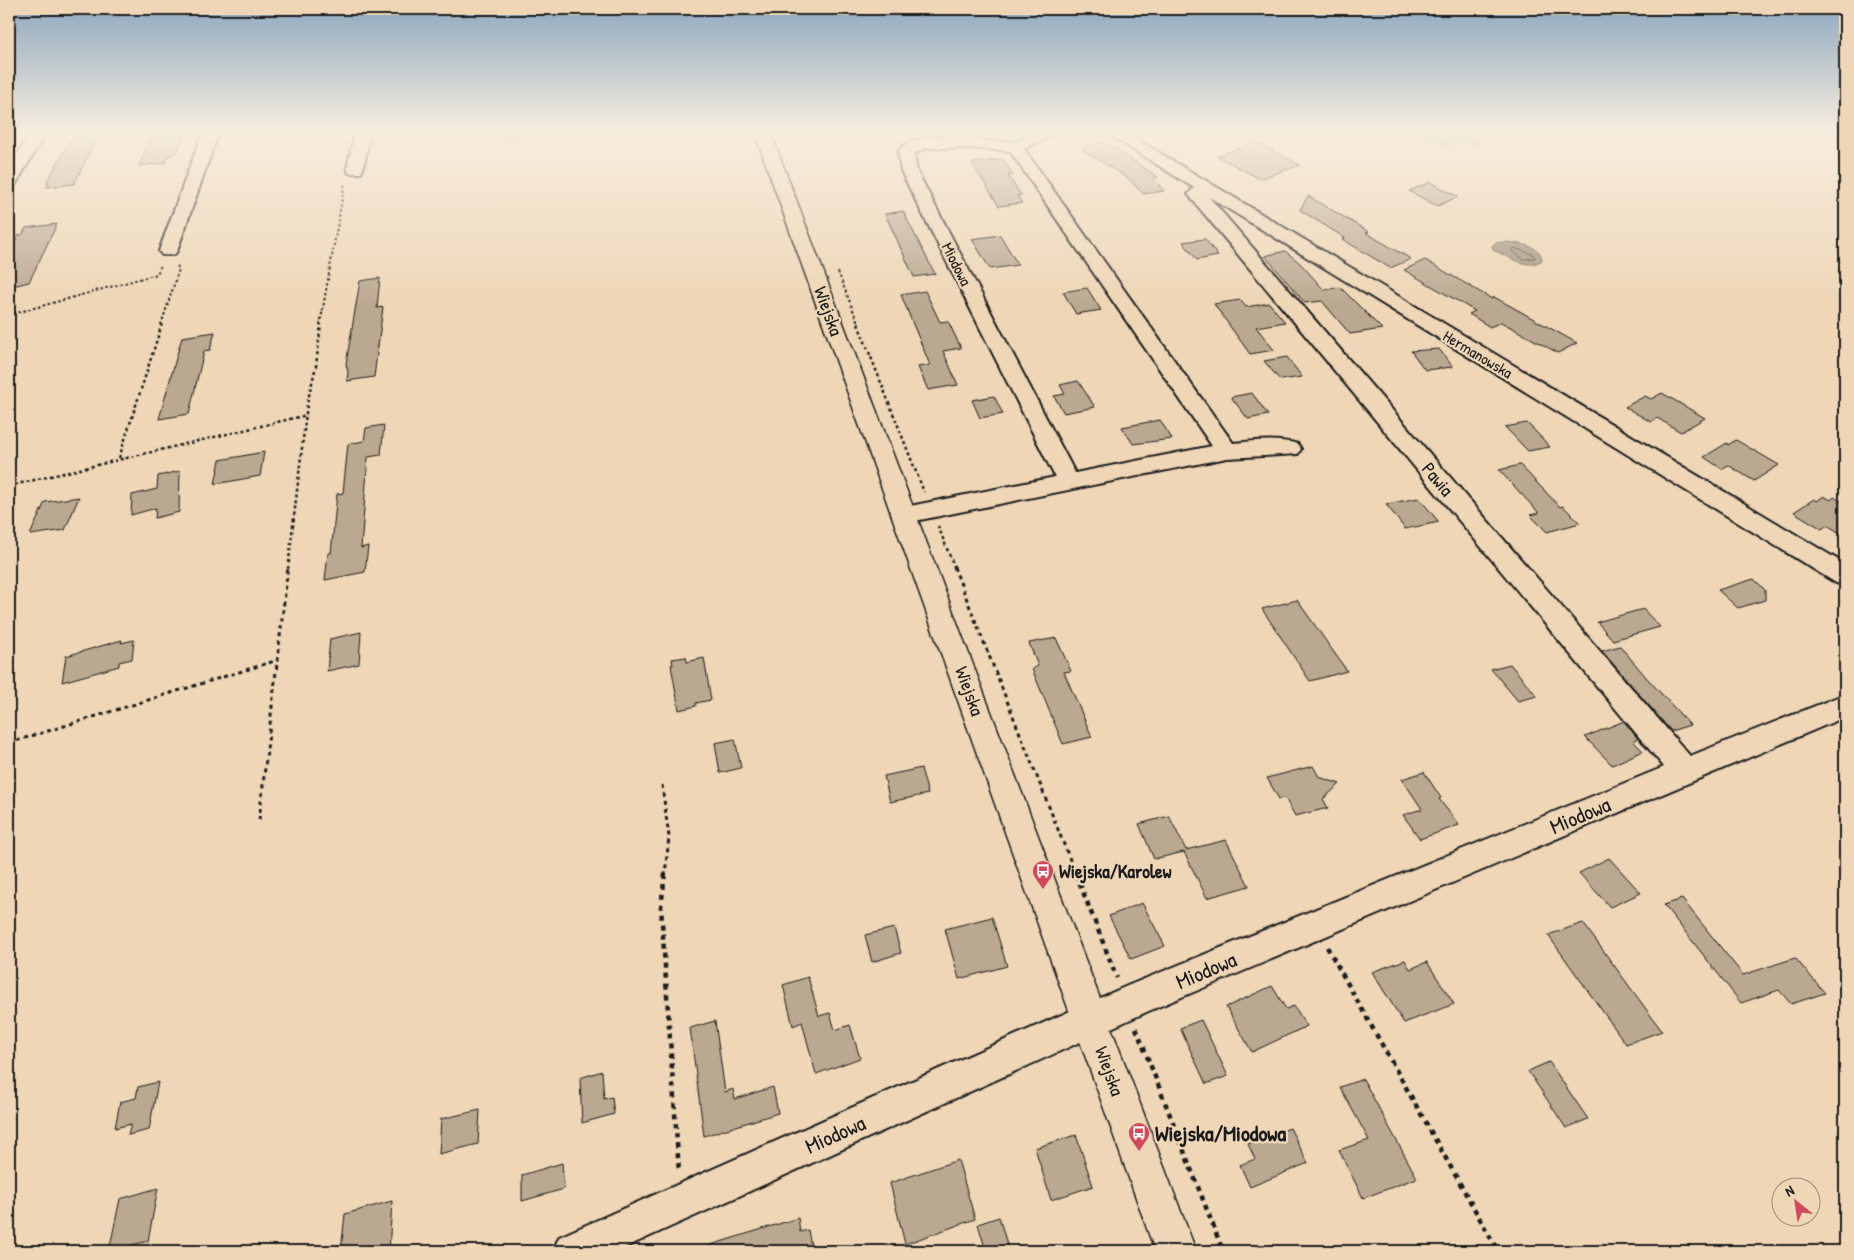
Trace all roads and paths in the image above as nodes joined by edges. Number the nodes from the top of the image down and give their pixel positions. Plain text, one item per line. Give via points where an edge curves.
1 (190, 190) edge
2 (344, 190) edge
3 (790, 190) edge
4 (919, 190) edge
5 (1045, 190) edge
6 (1201, 190) edge
7 (1206, 190) edge
8 (168, 251) junction
9 (838, 271) dead end
10 (9, 315) edge
11 (307, 415) junction
12 (1290, 449) dead end
13 (1226, 451) junction
14 (119, 459) junction
15 (1069, 482) junction
16 (9, 486) edge
17 (932, 510) junction
18 (905, 515) junction
19 (1845, 576) edge
20 (278, 660) junction
21 (1845, 706) edge
22 (9, 743) edge
23 (1685, 771) junction
24 (662, 785) dead end
25 (259, 820) dead end
26 (1314, 925) junction
27 (1127, 1004) junction
28 (1091, 1019) junction
29 (681, 1203) junction
30 (573, 1251) edge
31 (1176, 1251) edge
32 (1223, 1251) edge
33 (1498, 1251) edge

1 - 8 street
2 - 11 path
3 - 18 street, Wiejska
4 - 15 street, Miodowa
5 - 13 street
6 - 23 street, Pawia via 1197,194
7 - 19 street, Hermanowska
8 - 10 path via 157,274
8 - 14 path via 179,268
9 - 17 path
11 - 14 path
11 - 20 path
12 - 13 street
13 - 15 street
14 - 16 path
15 - 17 street
17 - 18 street
17 - 27 path
18 - 28 street, Wiejska
20 - 22 path
20 - 25 path
21 - 23 street, Miodowa
23 - 26 street, Miodowa
24 - 29 path via 669,836 661,908
26 - 27 street, Miodowa
26 - 33 path
27 - 28 street, Miodowa
27 - 32 path
28 - 29 street, Miodowa
28 - 31 street, Wiejska
29 - 30 street, Miodowa

